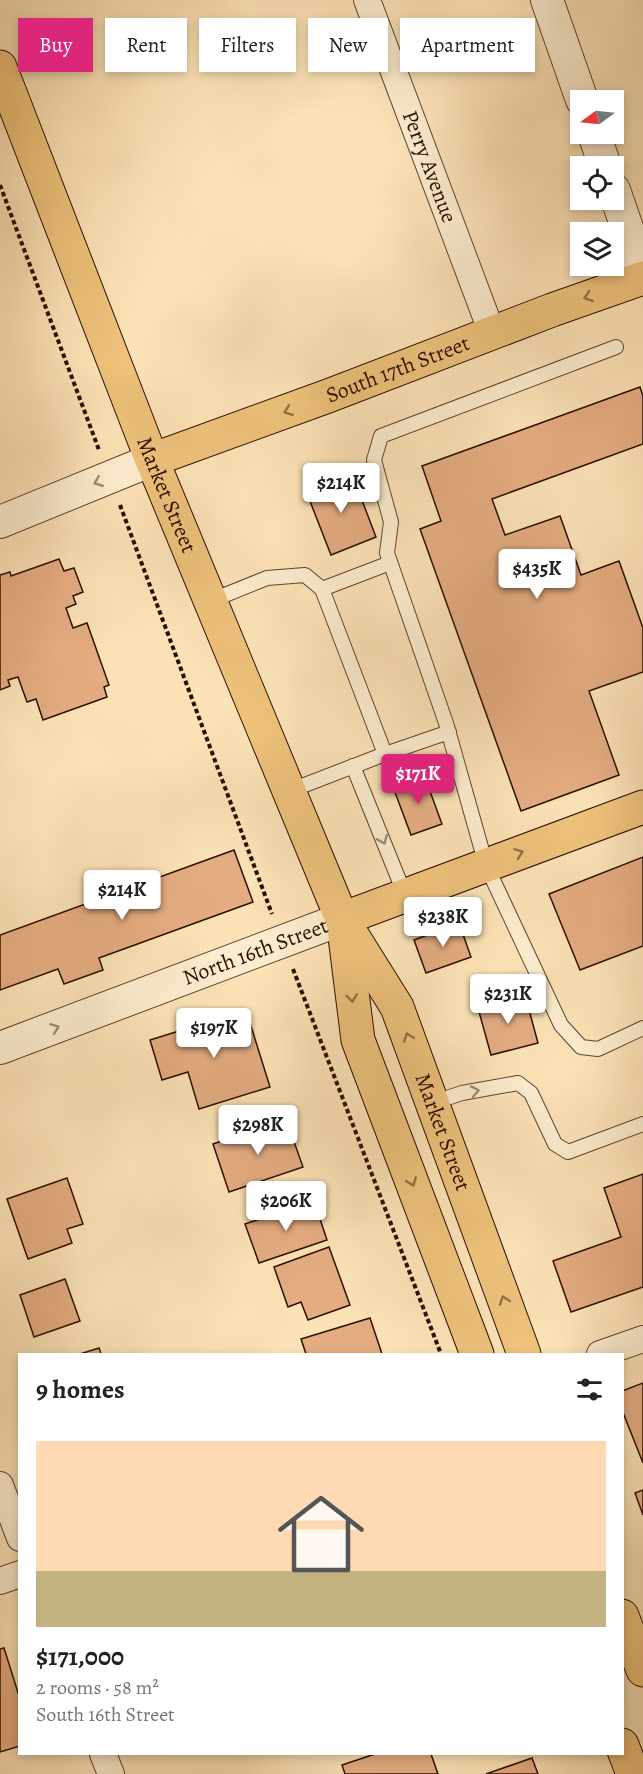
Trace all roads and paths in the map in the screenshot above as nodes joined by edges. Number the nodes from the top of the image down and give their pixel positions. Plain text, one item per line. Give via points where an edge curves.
1 (367, 0) edge
2 (547, 0) edge
3 (0, 66) edge
4 (578, 90) edge
5 (0, 185) edge
6 (621, 210) edge
7 (643, 276) edge
8 (492, 333) junction
9 (616, 347) dead end
10 (152, 460) junction
11 (109, 477) junction
12 (0, 522) edge
13 (390, 563) junction
14 (322, 589) junction
15 (210, 601) junction
16 (449, 732) junction
17 (385, 754) junction
18 (353, 766) junction
19 (289, 791) junction
20 (643, 807) edge
21 (486, 865) junction
22 (405, 895) junction
23 (342, 919) junction
24 (283, 941) junction
25 (643, 1028) edge
26 (0, 1048) edge
27 (432, 1103) junction
28 (643, 1124) edge
29 (643, 1339) edge
30 (441, 1353) edge
31 (477, 1353) edge
32 (524, 1353) edge
33 (603, 1353) edge
34 (0, 1485) edge
35 (18, 1533) edge
36 (18, 1575) edge
37 (0, 1581) edge
38 (624, 1621) edge
39 (643, 1670) edge
40 (624, 1750) edge
41 (103, 1755) edge
42 (111, 1774) edge
43 (633, 1774) edge

1 - 8 street, Perry Avenue
2 - 4 street
3 - 10 main road, Market Street
5 - 11 path
6 - 7 street
7 -> 8 main road, South 17th Street
8 -> 10 main road, South 17th Street
9 - 13 lane via 381,436 374,460 391,522 387,553
10 - 11 street
10 - 15 main road, Market Street
11 -> 12 street
11 - 24 path
13 - 14 lane
13 - 16 lane
14 - 15 lane via 305,575 267,578
14 - 17 lane
15 - 19 main road, Market Street
16 - 17 lane
16 - 21 lane
17 - 18 lane
18 - 19 lane
18 -> 22 lane
19 - 23 main road, Market Street
21 -> 20 main road
21 - 22 main road
21 - 25 lane via 561,1025 581,1047 598,1048
22 - 23 main road
23 - 24 street, North 16th Street
27 -> 23 main road, Market Street via 397,1006
23 -> 31 main road, Market Street via 358,1040
26 -> 24 street, North 16th Street
24 - 30 path
27 -> 28 lane via 518,1083 531,1093 555,1144 568,1152
32 -> 27 main road, Market Street
29 - 33 street
34 - 35 street
36 - 37 street
38 - 39 main road
40 - 43 main road
41 - 42 street

